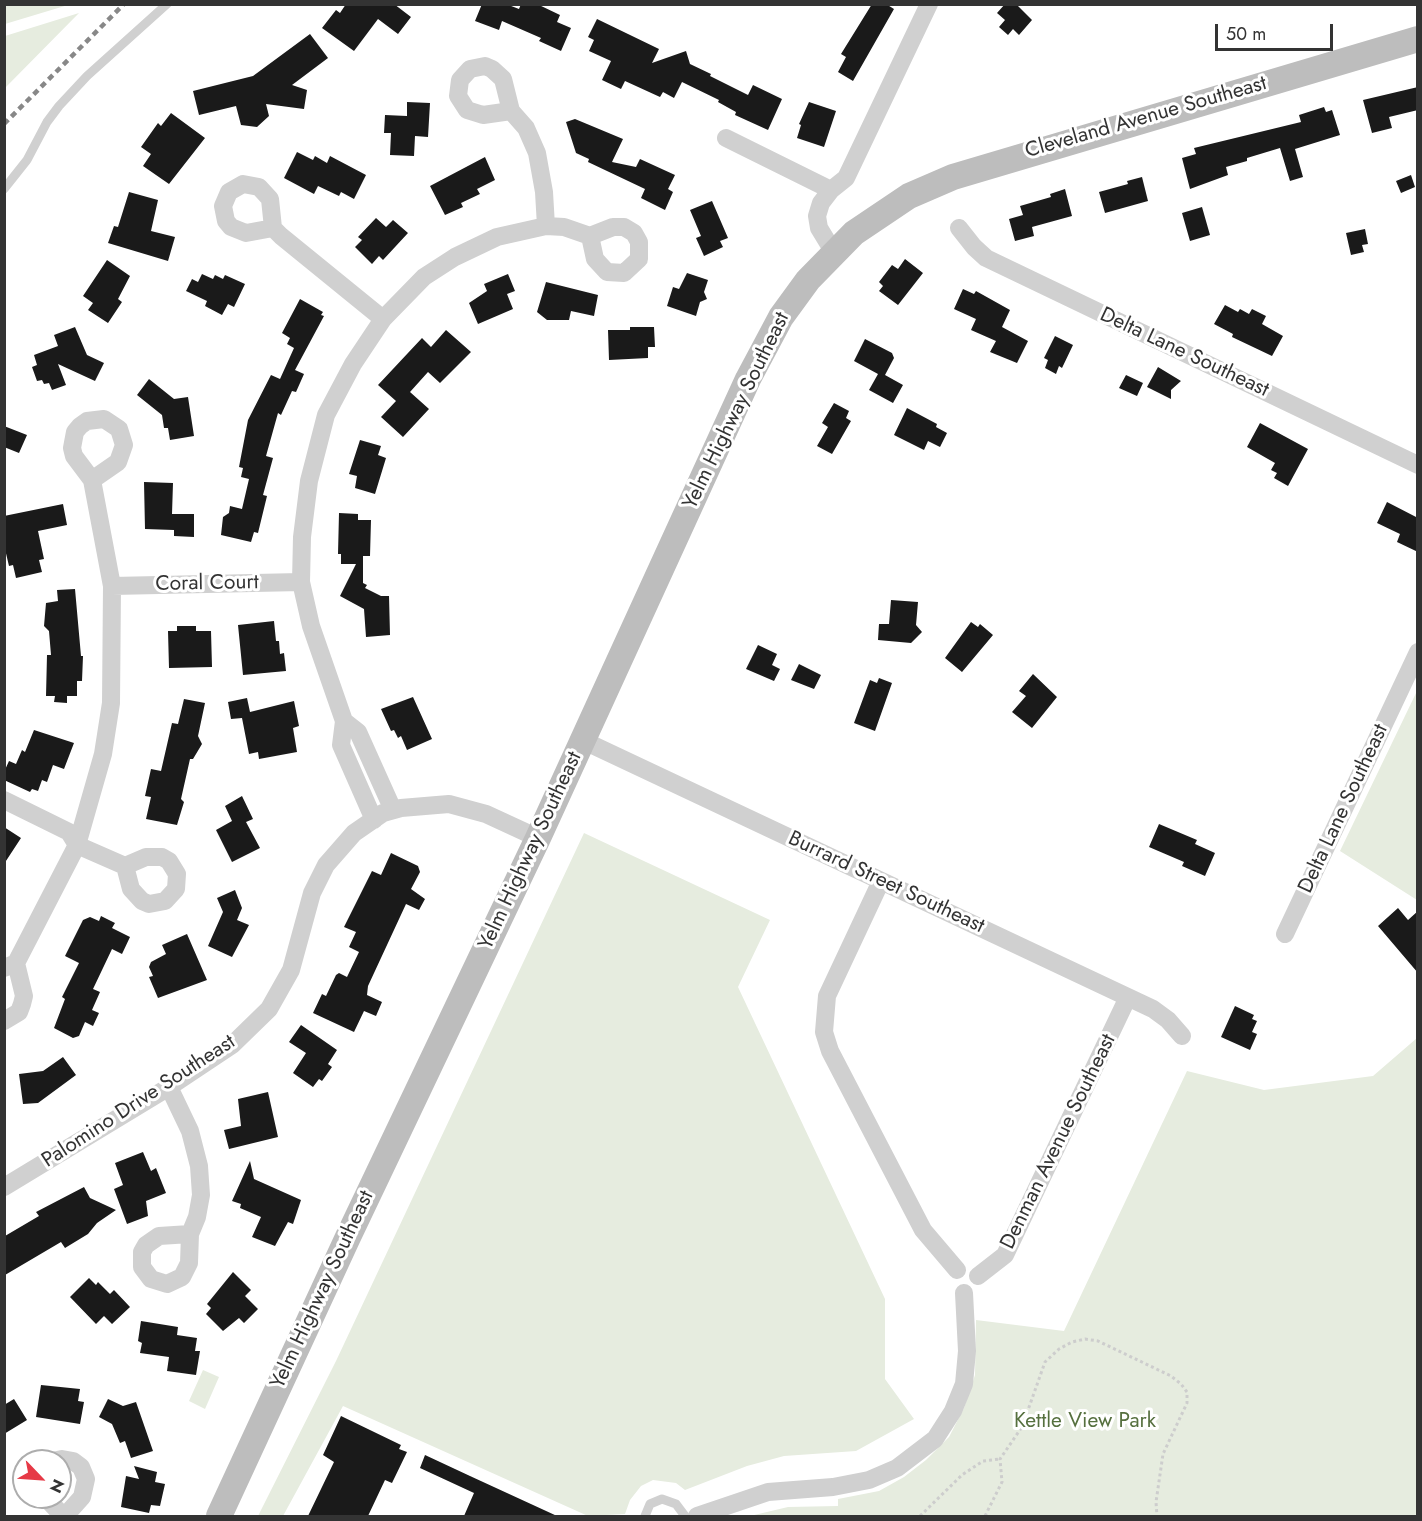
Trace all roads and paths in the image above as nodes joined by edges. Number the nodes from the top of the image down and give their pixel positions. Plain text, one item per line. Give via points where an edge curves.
1 (166, 4) edge
2 (929, 4) edge
3 (1418, 39) edge
4 (511, 111) dead end
5 (726, 138) dead end
6 (4, 189) edge
7 (831, 190) junction
8 (882, 213) joint
9 (546, 226) junction
10 (273, 228) dead end
11 (959, 228) dead end
12 (590, 236) dead end
13 (833, 251) junction
14 (383, 319) junction
15 (1418, 465) edge
16 (92, 480) dead end
17 (301, 582) junction
18 (112, 586) junction
19 (1418, 652) edge
20 (344, 721) junction
21 (582, 740) junction
22 (4, 800) edge
23 (393, 810) junction
24 (374, 820) junction
25 (538, 838) junction
26 (78, 844) junction
27 (125, 866) dead end
28 (881, 881) junction
29 (1286, 934) dead end
30 (10, 966) edge
31 (1128, 997) junction
32 (4, 1021) edge
33 (1182, 1036) dead end
34 (169, 1087) junction
35 (4, 1187) edge
36 (190, 1234) dead end
37 (957, 1270) junction
38 (978, 1276) junction
39 (964, 1293) junction
40 (1000, 1459) junction
41 (72, 1461) edge
42 (72, 1508) edge
43 (219, 1516) edge
44 (645, 1516) edge
45 (685, 1516) edge
46 (697, 1516) edge
47 (920, 1516) edge
48 (985, 1516) edge
49 (1157, 1516) edge

1 - 6 lane via 59,106 46,122 27,160
2 - 7 street via 846,178
3 - 8 main road, Cleveland Avenue Southeast via 972,170 909,196
4 - 9 street via 526,128 537,153
5 - 7 street
7 - 13 street via 817,216 819,228
8 - 13 main road, Yelm Highway Southeast
9 - 12 street via 564,227
9 - 14 street via 497,237 455,257 424,277
10 - 14 street
11 - 15 street, Delta Lane Southeast via 986,258
13 - 21 main road, Yelm Highway Southeast via 781,317 748,379
14 - 17 street via 326,415 309,481
16 - 18 street
17 - 18 street, Coral Court
17 - 20 street via 311,627
18 - 26 street via 111,703 103,754
19 - 29 street, Delta Lane Southeast
20 - 23 street via 358,732
20 - 24 street via 341,745
21 - 25 main road, Yelm Highway Southeast
21 - 28 street, Burrard Street Southeast
22 - 26 street via 69,832
23 - 24 street, Palomino Drive Southeast
23 - 25 street, Palomino Drive Southeast via 449,804 486,814
24 - 34 street, Palomino Drive Southeast via 354,833 326,865 312,893 291,970 269,1009 232,1045
25 - 43 main road, Yelm Highway Southeast
26 - 27 street
26 - 30 street
28 - 31 street, Burrard Street Southeast
28 - 37 street via 827,996 824,1032 830,1051 923,1230
30 - 32 street via 24,996 13,1017
31 - 33 street, Burrard Street Southeast via 1153,1009
31 - 38 street, Denman Avenue Southeast via 1005,1255
34 - 35 street, Palomino Drive Southeast
34 - 36 street via 190,1131 199,1167 201,1195
37 - 38 street via 966,1267
37 - 39 street via 952,1284
38 - 39 street via 977,1286
39 - 46 street via 964,1384 935,1439 897,1468 869,1480 768,1492
40 - 47 path via 983,1461 962,1474
40 - 48 path via 1002,1482
40 - 49 path via 1022,1427 1046,1362 1072,1342 1098,1341 1171,1376 1186,1392 1186,1403 1163,1454 1156,1494
41 - 42 street via 81,1467 86,1479 82,1497
44 - 45 lane via 650,1504 662,1499 676,1504

